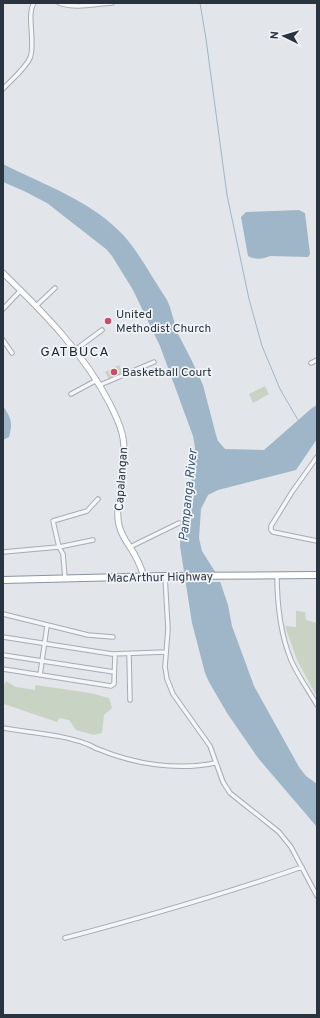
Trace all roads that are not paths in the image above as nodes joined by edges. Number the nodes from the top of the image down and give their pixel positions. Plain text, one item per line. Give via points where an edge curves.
1 (34, 3) edge
2 (59, 3) edge
3 (112, 3) edge
4 (3, 89) edge
5 (3, 273) edge
6 (55, 288) dead end
7 (20, 290) junction
8 (36, 306) junction
9 (3, 309) edge
10 (102, 330) dead end
11 (3, 340) edge
12 (75, 350) junction
13 (12, 353) dead end
14 (317, 360) edge
15 (154, 362) dead end
16 (311, 363) dead end
17 (99, 383) junction
18 (70, 394) dead end
19 (317, 457) edge
20 (98, 499) dead end
21 (179, 523) dead end
22 (93, 540) dead end
23 (317, 541) edge
24 (130, 547) junction
25 (59, 548) junction
26 (3, 552) edge
27 (275, 575) junction
28 (317, 575) edge
29 (164, 576) junction
30 (144, 577) junction
31 (65, 578) junction
32 (3, 580) edge
33 (3, 614) edge
34 (47, 626) junction
35 (3, 637) edge
36 (113, 637) dead end
37 (44, 643) junction
38 (166, 652) junction
39 (115, 654) junction
40 (129, 654) junction
41 (3, 655) edge
42 (41, 660) junction
43 (3, 669) edge
44 (114, 672) junction
45 (40, 675) junction
46 (130, 700) dead end
47 (317, 705) edge
48 (3, 728) edge
49 (215, 763) junction
50 (302, 867) junction
51 (317, 896) edge
52 (65, 938) dead end

1 - 4 street via 30,58
2 - 3 street via 75,6
5 - 7 street, Capalangan
6 - 8 street
7 - 8 street, Capalangan
7 - 9 street
8 - 12 street, Capalangan
10 - 12 street
11 - 13 street
12 - 17 street, Capalangan
14 - 16 street
15 - 17 street
17 - 18 street
17 - 24 street, Capalangan via 119,422 123,438 123,473 118,510 119,525
19 - 23 street via 292,492 271,530
20 - 25 street via 87,511 53,521
21 - 24 street
22 - 25 street
24 - 30 street, Capalangan
25 - 26 street
25 - 31 street via 63,554
27 - 28 highway, MacArthur Highway
27 - 29 highway, MacArthur Highway
27 - 47 street via 284,638 292,661
29 - 30 highway, MacArthur Highway
29 - 38 street via 168,616
30 - 31 highway, MacArthur Highway
31 - 32 highway, MacArthur Highway
33 - 34 street
34 - 36 street via 88,635
34 - 37 street
35 - 37 street
37 - 39 street
37 - 42 street
38 - 40 street
38 - 49 street via 165,667 173,694 210,746
39 - 40 street
39 - 44 street
40 - 46 street
41 - 42 street
42 - 44 street
42 - 45 street
43 - 45 street
44 - 45 street via 114,684 111,686
48 - 49 street via 63,738 142,762 176,767
49 - 50 street via 230,792 279,832 291,846
50 - 51 street
50 - 52 street via 250,885

